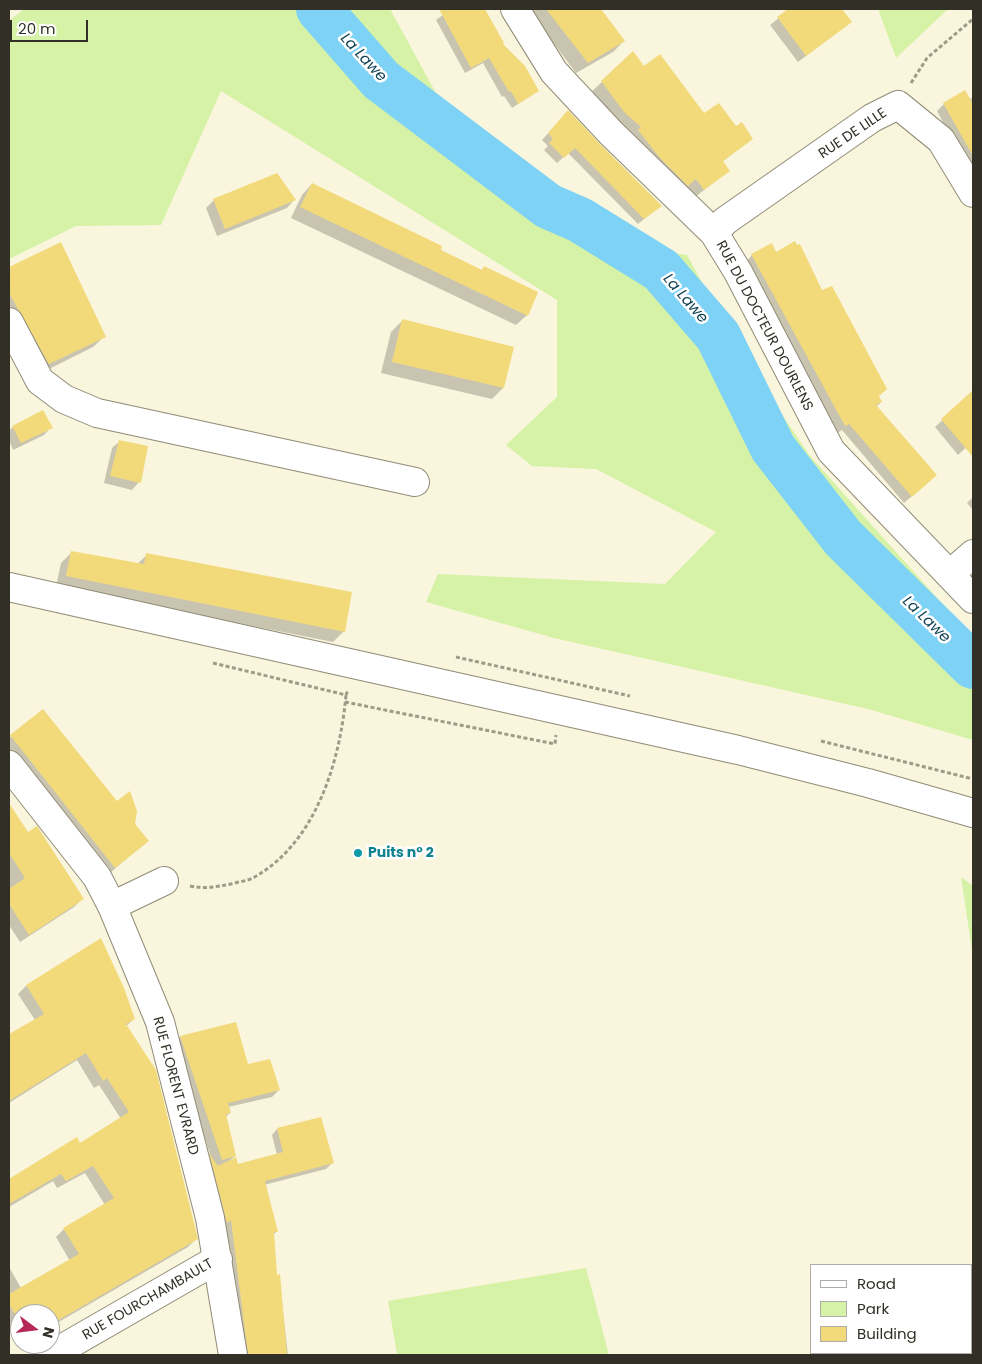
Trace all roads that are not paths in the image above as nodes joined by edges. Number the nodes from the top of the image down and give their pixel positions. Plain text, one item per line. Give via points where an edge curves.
1 (515, 9) edge
2 (973, 193) edge
3 (714, 233) junction
4 (9, 322) edge
5 (415, 482) dead end
6 (973, 554) edge
7 (950, 574) junction
8 (9, 587) edge
9 (973, 599) edge
10 (9, 765) edge
11 (973, 813) edge
12 (164, 881) road end
13 (112, 906) junction
14 (218, 1259) junction
15 (52, 1355) edge
16 (233, 1355) edge

1 - 3 street, RUE DU DOCTEUR DOURLENS via 554,72 611,133
2 - 3 street, RUE DE LILLE via 941,140 898,105 872,118 725,221
3 - 7 street, RUE DU DOCTEUR DOURLENS via 738,272 831,451
4 - 5 street via 40,381 64,399 97,413
6 - 7 street
7 - 9 street, RUE DU DOCTEUR DOURLENS
8 - 11 street via 738,750
10 - 13 street, RUE FLORENT EVRARD via 97,877
12 - 13 street
13 - 14 street, RUE FLORENT EVRARD via 160,1022
14 - 15 street, RUE FOURCHAMBAULT
14 - 16 street, RUE FLORENT EVRARD

